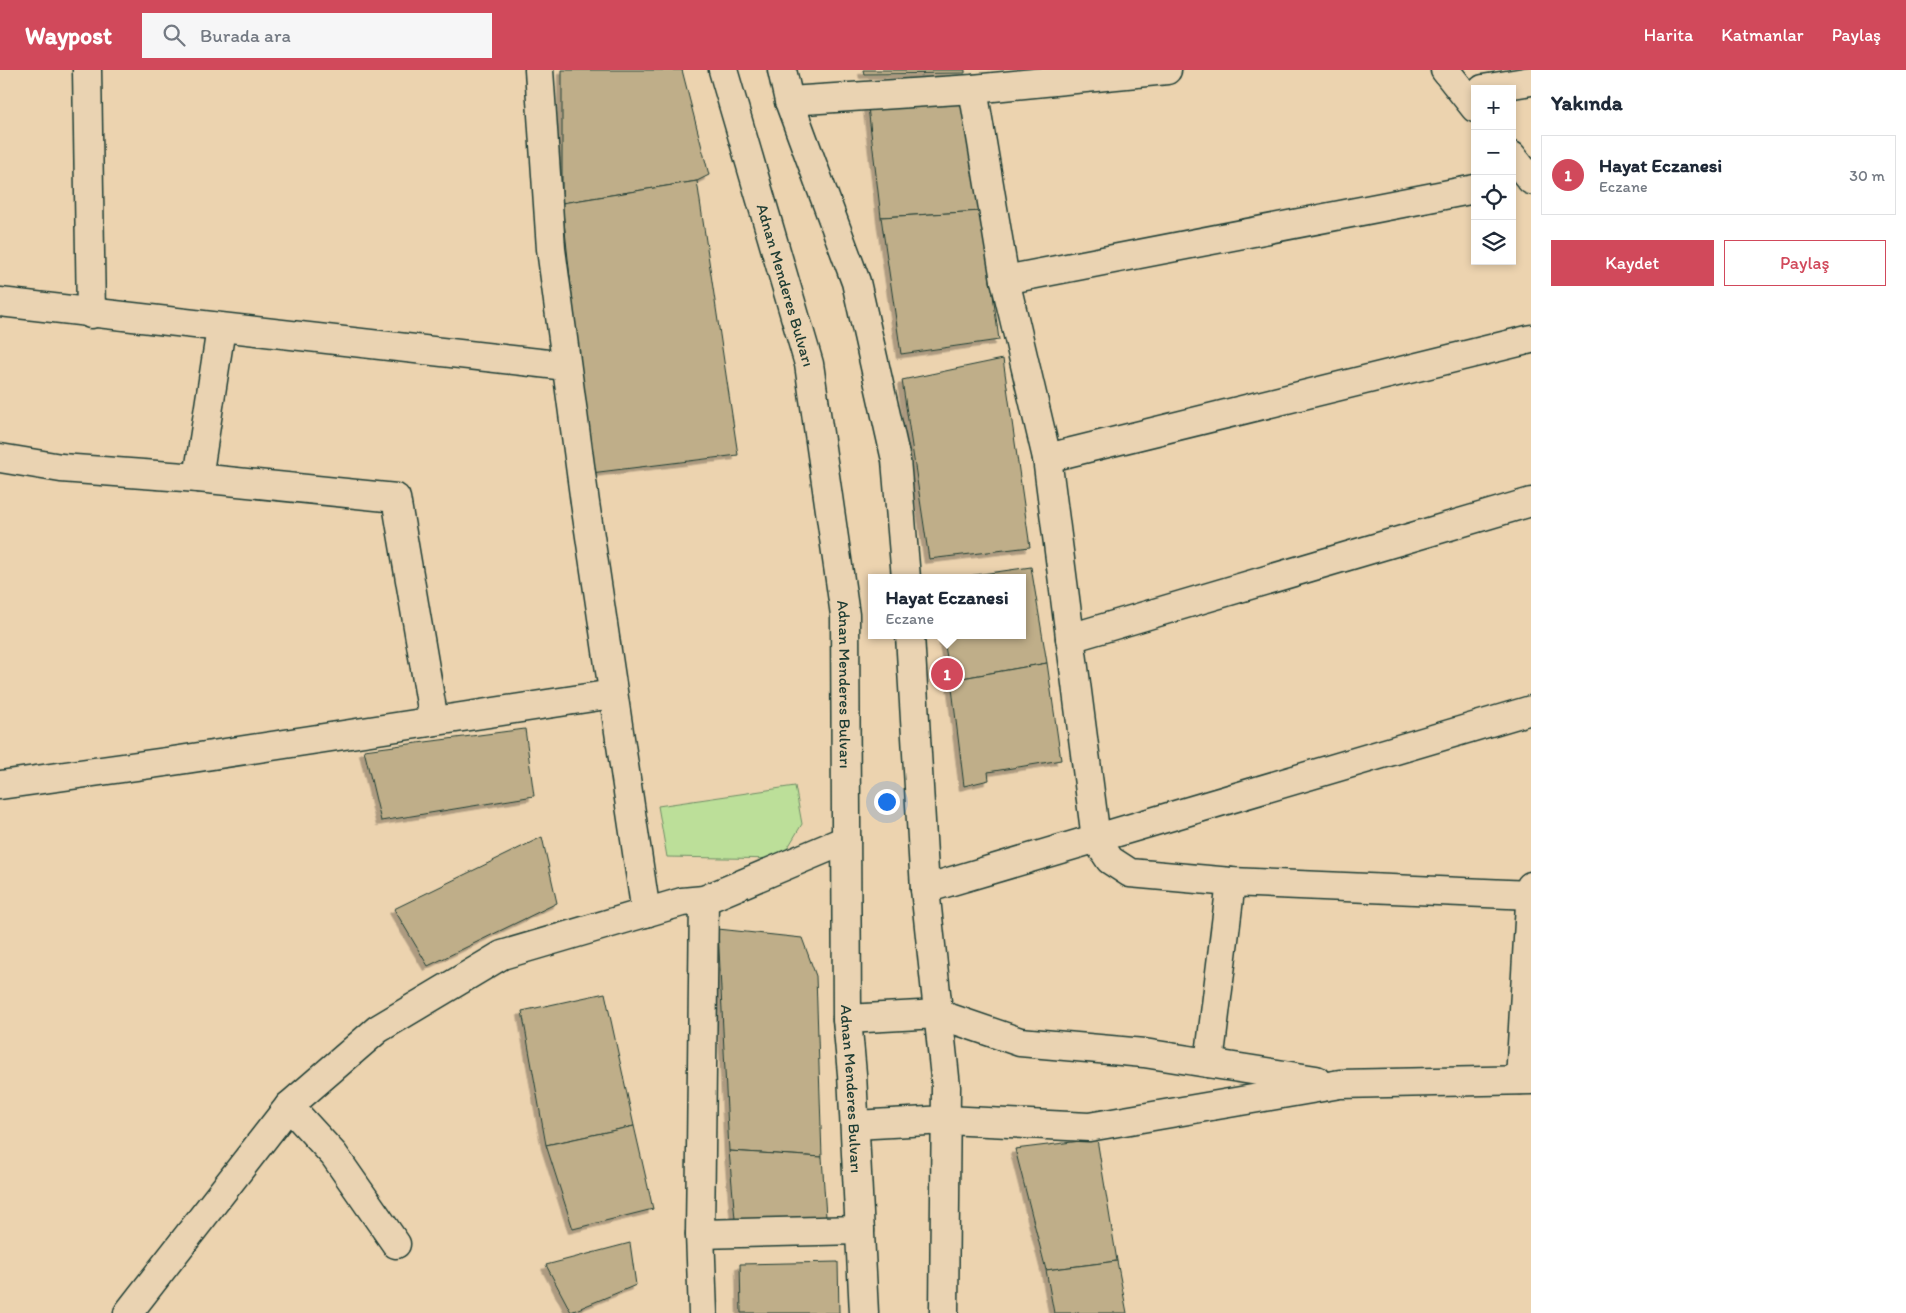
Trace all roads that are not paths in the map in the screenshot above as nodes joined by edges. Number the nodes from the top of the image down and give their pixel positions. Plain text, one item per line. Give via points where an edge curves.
1 (86, 70) edge
2 (539, 70) edge
3 (723, 70) edge
4 (782, 70) edge
5 (1167, 70) edge
6 (1445, 70) edge
7 (1531, 81) edge
8 (1515, 85) edge
9 (973, 89) junction
10 (1471, 92) edge
11 (789, 101) junction
12 (1516, 164) edge
13 (1524, 180) edge
14 (1471, 190) edge
15 (1005, 280) junction
16 (0, 302) edge
17 (91, 314) junction
18 (221, 328) junction
19 (1531, 339) edge
20 (566, 366) junction
21 (0, 458) edge
22 (1047, 458) junction
23 (198, 478) junction
24 (1531, 502) edge
25 (906, 574) edge
26 (1070, 638) junction
27 (910, 639) edge
28 (613, 694) junction
29 (1531, 710) edge
30 (434, 721) junction
31 (0, 785) edge
32 (1096, 839) junction
33 (846, 840) junction
34 (1231, 882) junction
35 (1531, 886) edge
36 (925, 889) junction
37 (1531, 895) edge
38 (704, 900) junction
39 (646, 913) junction
40 (938, 1014) junction
41 (848, 1019) junction
42 (1209, 1064) junction
43 (1526, 1080) edge
44 (1340, 1084) junction
45 (289, 1106) junction
46 (946, 1120) junction
47 (855, 1125) junction
48 (860, 1230) junction
49 (700, 1234) junction
50 (396, 1244) dead end
51 (128, 1313) edge
52 (704, 1313) edge
53 (864, 1313) edge
54 (944, 1313) edge

1 - 17 street
2 - 20 street via 551,249
3 - 33 street, Adnan Menderes Bulvarı via 809,364 845,615
4 - 11 street
5 - 9 street
6 - 10 street
7 - 8 street
9 - 11 street
9 - 15 street
11 - 25 street via 856,282 896,460
12 - 13 street
14 - 15 street
15 - 22 street
16 - 17 street
17 - 18 street
18 - 20 street
18 - 23 street
19 - 22 street
20 - 28 street
21 - 23 street via 61,468
22 - 26 street
23 - 30 street via 396,498
24 - 26 street
26 - 32 street
27 - 36 street
28 - 30 street
28 - 39 street
29 - 32 street
30 - 31 street
32 - 34 street via 1110,860 1130,873
32 - 36 street
33 - 38 street
33 - 41 street, Adnan Menderes Bulvarı
34 - 37 street
34 - 42 street
35 - 37 street
36 - 40 street
37 - 43 street
38 - 39 street via 682,902
38 - 49 street
39 - 45 street via 502,954 378,1029
40 - 41 street
40 - 42 street via 1020,1042 1144,1053
40 - 46 street
41 - 47 street, Adnan Menderes Bulvarı
42 - 44 street
43 - 44 street
44 - 46 street via 1089,1127
45 - 50 street via 334,1155
45 - 51 street
46 - 47 street
46 - 54 street
47 - 48 street, Adnan Menderes Bulvarı
48 - 49 street
48 - 53 street, Adnan Menderes Bulvarı
49 - 52 street

